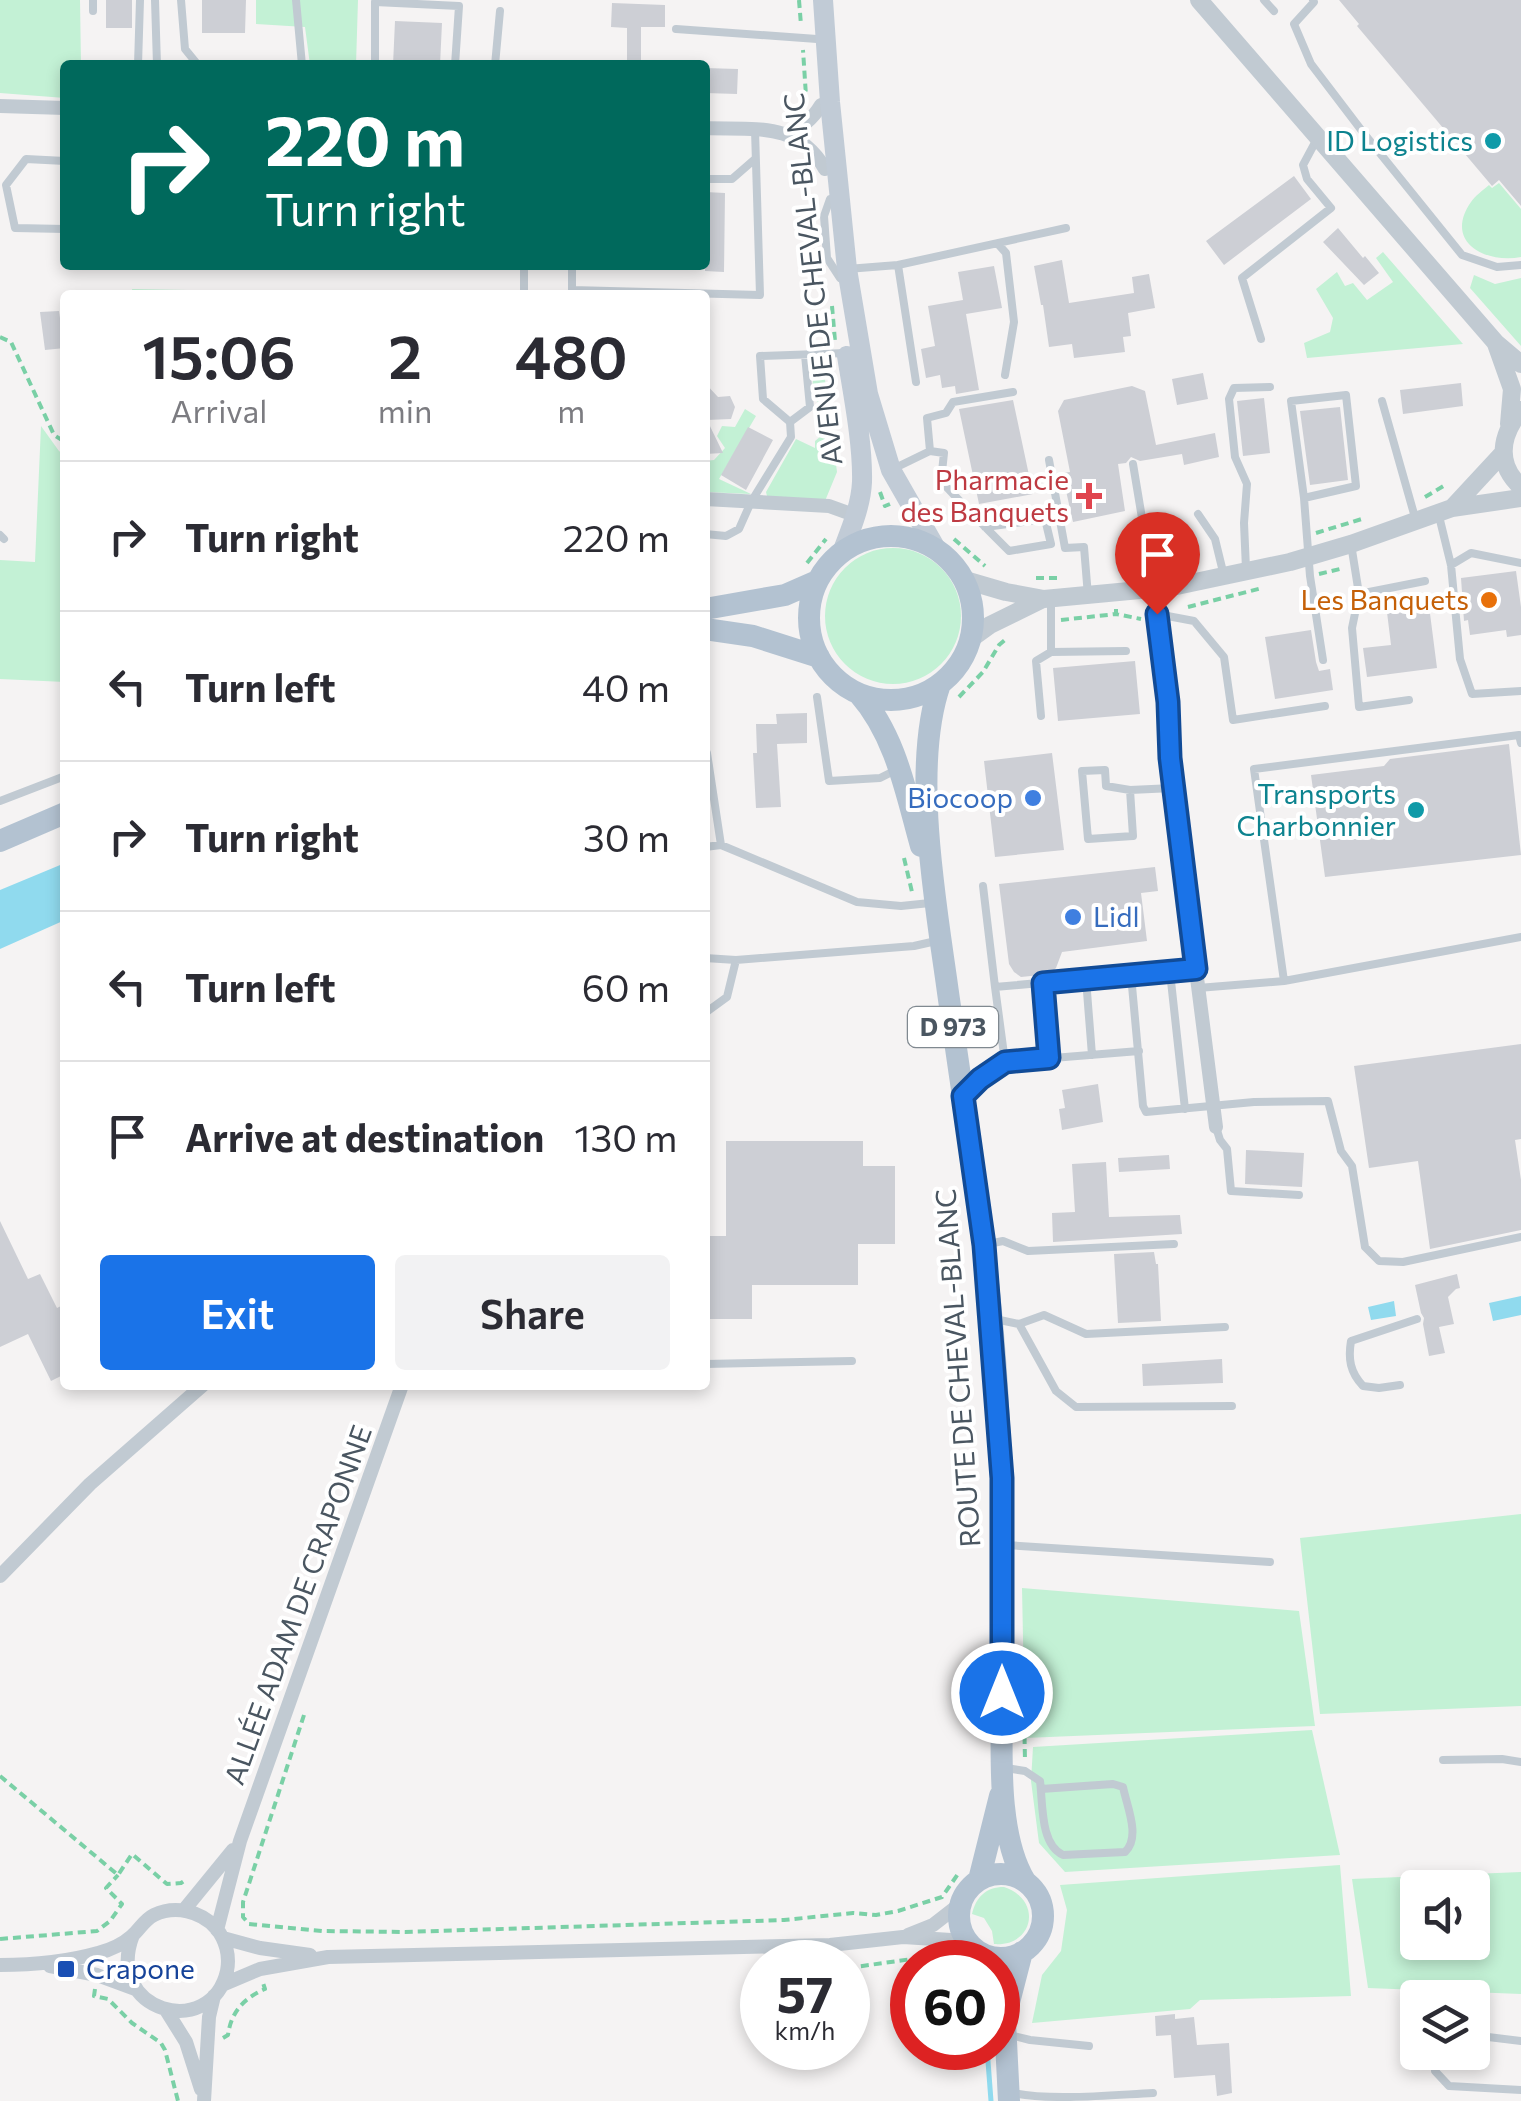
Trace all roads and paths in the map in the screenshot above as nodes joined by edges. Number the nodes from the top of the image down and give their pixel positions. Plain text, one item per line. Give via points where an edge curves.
1 (140, 0) edge
2 (155, 0) edge
3 (182, 0) edge
4 (296, 0) edge
5 (814, 0) edge
6 (824, 0) edge
7 (1199, 0) edge
8 (1264, 0) edge
9 (1313, 0) edge
10 (500, 10) dead end
11 (1274, 10) dead end
12 (676, 30) dead end
13 (817, 39) junction
14 (138, 60) edge
15 (158, 60) edge
16 (194, 60) edge
17 (302, 60) edge
18 (375, 60) edge
19 (455, 60) edge
20 (495, 60) edge
21 (821, 105) junction
22 (0, 106) edge
23 (60, 108) edge
24 (710, 128) edge
25 (755, 130) junction
26 (786, 133) junction
27 (1318, 137) junction
28 (755, 159) junction
29 (60, 162) edge
30 (826, 169) junction
31 (710, 179) edge
32 (3, 186) edge
33 (1066, 228) dead end
34 (60, 229) edge
35 (998, 244) junction
36 (1521, 264) edge
37 (898, 265) junction
38 (844, 274) junction
39 (710, 293) edge
40 (0, 336) edge
41 (1261, 340) dead end
42 (1496, 343) junction
43 (847, 352) junction
44 (805, 354) junction
45 (1521, 364) edge
46 (1004, 375) dead end
47 (916, 382) dead end
48 (1270, 387) dead end
49 (1013, 392) dead end
50 (1382, 400) dead end
51 (1515, 417) edge
52 (790, 422) junction
53 (60, 439) edge
54 (930, 451) junction
55 (1503, 453) junction
56 (1049, 460) dead end
57 (1133, 464) dead end
58 (891, 470) junction
59 (1476, 482) junction
60 (1521, 487) edge
61 (710, 498) edge
62 (1304, 498) junction
63 (1521, 498) edge
64 (751, 502) junction
65 (1445, 510) junction
66 (1414, 512) junction
67 (848, 513) junction
68 (1198, 514) dead end
69 (1368, 518) dead end
70 (985, 528) junction
71 (710, 534) edge
72 (1307, 536) junction
73 (944, 543) junction
74 (843, 550) junction
75 (1353, 553) junction
76 (1308, 556) junction
77 (1521, 564) edge
78 (1451, 565) junction
79 (989, 570) dead end
80 (1246, 572) junction
81 (808, 575) junction
82 (1224, 576) junction
83 (1310, 576) junction
84 (1032, 578) dead end
85 (965, 580) junction
86 (1425, 581) dead end
87 (1087, 586) junction
88 (1268, 586) dead end
89 (1153, 589) junction
90 (1114, 593) junction
91 (1359, 594) junction
92 (1048, 598) junction
93 (710, 608) edge
94 (1116, 614) junction
95 (1157, 614) junction
96 (1051, 622) junction
97 (710, 631) edge
98 (972, 638) junction
99 (1007, 638) dead end
100 (1126, 651) dead end
101 (1052, 652) junction
102 (819, 657) junction
103 (1323, 660) dead end
104 (940, 684) junction
105 (1521, 691) edge
106 (860, 694) junction
107 (817, 697) dead end
108 (1409, 700) dead end
109 (1325, 706) dead end
110 (950, 709) dead end
111 (1041, 716) dead end
112 (1521, 743) edge
113 (898, 770) junction
114 (710, 773) edge
115 (60, 778) edge
116 (1173, 788) junction
117 (1130, 790) junction
118 (0, 801) edge
119 (60, 815) edge
120 (0, 841) edge
121 (721, 845) junction
122 (710, 846) edge
123 (983, 886) dead end
124 (934, 896) junction
125 (1521, 938) edge
126 (940, 940) junction
127 (710, 958) edge
128 (736, 960) junction
129 (1196, 969) junction
130 (1170, 972) junction
131 (1131, 975) junction
132 (1086, 979) junction
133 (1284, 981) junction
134 (1043, 983) junction
135 (995, 987) junction
136 (1198, 988) junction
137 (710, 1009) edge
138 (1139, 1051) junction
139 (1092, 1055) junction
140 (1049, 1058) junction
141 (1005, 1062) junction
142 (963, 1096) junction
143 (1213, 1105) junction
144 (1184, 1110) junction
145 (1216, 1127) joint
146 (1299, 1194) dead end
147 (1521, 1238) edge
148 (1174, 1244) dead end
149 (984, 1245) junction
150 (990, 1318) junction
151 (1417, 1319) dead end
152 (1019, 1324) junction
153 (1225, 1327) dead end
154 (852, 1361) dead end
155 (710, 1364) edge
156 (1400, 1385) dead end
157 (197, 1390) edge
158 (400, 1390) edge
159 (1232, 1406) dead end
160 (1002, 1544) junction
161 (1270, 1562) dead end
162 (0, 1576) edge
163 (308, 1702) dead end
164 (1443, 1760) dead end
165 (1521, 1762) edge
166 (0, 1776) edge
167 (1002, 1776) junction
168 (1041, 1789) junction
169 (240, 1842) junction
170 (972, 1870) junction
171 (118, 1875) junction
172 (1025, 1881) junction
173 (206, 1884) junction
174 (960, 1904) junction
175 (184, 1910) junction
176 (263, 1927) junction
177 (220, 1934) junction
178 (132, 1935) junction
179 (903, 1937) junction
180 (0, 1939) edge
181 (918, 1940) edge
182 (971, 1940) edge
183 (260, 1948) junction
184 (1022, 1952) joint
185 (328, 1958) junction
186 (1020, 1961) edge
187 (40, 1964) junction
188 (0, 1966) edge
189 (260, 1969) junction
190 (134, 1989) junction
191 (218, 1990) junction
192 (94, 1996) dead end
193 (166, 2010) junction
194 (1020, 2035) edge
195 (1490, 2037) edge
196 (208, 2039) junction
197 (1521, 2041) edge
198 (186, 2042) junction
199 (1089, 2046) dead end
200 (165, 2050) junction
201 (1007, 2070) edge
202 (1435, 2070) edge
203 (1521, 2090) edge
204 (1153, 2093) dead end
205 (1009, 2096) edge
206 (204, 2098) edge
207 (178, 2101) edge

1 - 14 lane
2 - 15 lane
3 - 16 lane via 185,49
4 - 17 lane
5 - 13 main road, AVENUE DE CHEVAL-BLANC
6 - 38 main road, AVENUE DE CHEVAL-BLANC
7 - 27 street
8 - 11 lane
9 - 36 lane via 1294,24 1311,64 1362,131 1462,255 1497,267
10 - 20 lane
12 - 13 lane
13 - 21 main road, AVENUE DE CHEVAL-BLANC
18 - 19 lane via 376,2 459,6
21 - 26 street via 804,126
21 - 30 main road, AVENUE DE CHEVAL-BLANC
22 - 23 street
24 - 25 street
25 - 26 street
25 - 28 lane
26 - 30 street via 812,148
27 - 41 lane via 1304,164 1331,208 1242,278
27 - 42 street
28 - 31 lane via 732,179
28 - 39 lane via 760,294
29 - 32 lane via 26,160
30 - 38 main road, AVENUE DE CHEVAL-BLANC
32 - 34 lane via 15,228
33 - 35 lane
35 - 37 lane
35 - 46 lane via 1006,253 1014,322
37 - 38 lane
37 - 47 lane
38 - 43 main road, AVENUE DE CHEVAL-BLANC
38 - 58 main road, AVENUE DE CHEVAL-BLANC
40 - 53 path via 11,342
42 - 45 street
42 - 51 street
43 - 44 lane
43 - 67 main road, AVENUE DE CHEVAL-BLANC via 862,482
44 - 52 lane via 810,407
44 - 52 lane via 760,356 763,398
48 - 80 lane via 1234,388 1229,399 1234,457 1247,484
49 - 54 lane via 953,402 946,413 927,418
50 - 66 lane
51 - 55 street
52 - 64 lane via 791,437
54 - 58 lane
54 - 70 lane via 944,453 941,481
55 - 59 street
55 - 60 street
56 - 87 lane via 1065,548 1084,547
57 - 89 lane
58 - 73 main road, AVENUE DE CHEVAL-BLANC via 911,509
59 - 65 street
59 - 66 path via 1464,471
61 - 64 street
62 - 62 lane via 1356,486 1346,396 1291,401
62 - 72 lane
63 - 65 street
64 - 67 street
64 - 71 lane via 739,530
65 - 66 street
65 - 78 lane
66 - 75 street
67 - 74 main road, AVENUE DE CHEVAL-BLANC
67 - 81 path
68 - 82 lane via 1215,539
69 - 72 path
70 - 70 lane via 1009,550 1051,544 1045,518
72 - 76 lane
73 - 74 main road via 879,536
73 - 79 path
73 - 85 main road
74 - 81 main road
75 - 76 street
75 - 83 path via 1344,568
75 - 91 lane
76 - 80 street
76 - 83 lane
77 - 78 lane via 1472,553
78 - 105 lane via 1460,659 1472,694
80 - 82 street
81 - 93 main road via 785,595
81 - 102 main road via 809,627
82 - 89 street
83 - 103 lane
84 - 87 path
85 - 92 street
85 - 98 main road
86 - 91 lane
87 - 90 street
87 - 92 street
88 - 95 path
89 - 90 street
89 - 95 street
90 - 94 path
91 - 108 lane via 1352,628 1358,706
92 - 96 lane
92 - 98 street
94 - 95 path via 1140,620
94 - 96 path
95 - 109 lane via 1194,621 1224,657 1233,720
95 - 116 street
96 - 101 lane
97 - 102 main road
98 - 104 main road
99 - 110 path
100 - 101 lane
101 - 111 lane via 1036,661
102 - 106 main road
104 - 106 main road via 901,700
104 - 124 main road, D 973 via 929,746
106 - 113 main road, D 973 via 877,714
107 - 113 lane via 828,781 880,778
112 - 133 lane via 1519,735 1254,769
113 - 124 main road, D 973
114 - 121 lane
115 - 118 lane
116 - 117 lane
116 - 129 street
117 - 117 lane via 1106,786 1105,770 1082,771 1088,839 1132,836
119 - 120 main road
121 - 122 lane
121 - 124 lane via 856,902 902,906
123 - 135 lane
124 - 126 main road, ROUTE DE CHEVAL-BLANC / D 973
125 - 133 lane
126 - 128 lane
126 - 142 main road, ROUTE DE CHEVAL-BLANC / D 973
127 - 128 lane
128 - 137 lane via 727,997
129 - 130 lane
129 - 136 street
130 - 131 lane
130 - 144 lane
131 - 132 lane
131 - 138 lane
132 - 134 lane
132 - 139 lane
133 - 136 lane
134 - 135 lane
134 - 140 lane
135 - 141 lane
136 - 143 street
138 - 139 lane
138 - 144 lane via 1146,1112
139 - 140 lane
140 - 141 lane
141 - 142 lane
142 - 149 main road, ROUTE DE CHEVAL-BLANC / D 973
143 - 144 lane
143 - 145 street
143 - 147 lane via 1328,1101 1340,1152 1352,1166 1364,1247 1379,1261
145 - 146 lane via 1227,1149 1231,1191
148 - 149 lane via 1028,1250 1003,1241
149 - 150 main road, ROUTE DE CHEVAL-BLANC / D 973
150 - 152 lane
150 - 160 main road, ROUTE DE CHEVAL-BLANC / D 973
151 - 156 lane via 1351,1341 1349,1358 1362,1386
152 - 153 lane via 1044,1315 1086,1334
152 - 159 lane via 1056,1391 1076,1407
154 - 155 lane
157 - 162 street via 90,1484
158 - 169 street, ALLÉE ADAM DE CRAPONNE
160 - 161 lane
160 - 167 main road, ROUTE DE CHEVAL-BLANC / D 973
163 - 176 path via 243,1902 243,1917
164 - 165 lane
166 - 171 path
167 - 168 lane via 1025,1771
167 - 170 main road, ROUTE DE CHEVAL-BLANC / D 973
167 - 172 main road, ROUTE DE CHEVAL-BLANC / D 973 via 1010,1842
168 - 168 lane via 1055,1852 1131,1847 1123,1787
169 - 173 street
169 - 177 street
170 - 172 main road
170 - 174 main road
170 - 176 path via 958,1874 942,1896 876,1914 405,1932
171 - 173 path via 132,1854 167,1884 194,1874
171 - 180 path via 106,1888 122,1904 97,1931
172 - 184 main road via 1043,1918 1037,1938
173 - 175 street
174 - 179 street
174 - 182 main road via 959,1923
175 - 177 street
175 - 178 street via 155,1915
176 - 183 path
177 - 183 street
177 - 191 street via 228,1962
178 - 187 street via 98,1953
178 - 190 street via 126,1962
179 - 181 street
179 - 185 street via 830,1945
183 - 185 street
184 - 186 main road
185 - 189 street
187 - 188 street
187 - 190 street
189 - 191 street
189 - 196 path via 265,1989 237,2008 226,2038
190 - 193 street
191 - 193 street via 192,2009
191 - 196 street
192 - 200 path via 108,1999
193 - 198 street
194 - 199 lane
195 - 197 lane
196 - 206 street
198 - 200 path
198 - 206 street
200 - 207 path
201 - 205 main road
202 - 203 lane via 1449,2086
204 - 205 lane

